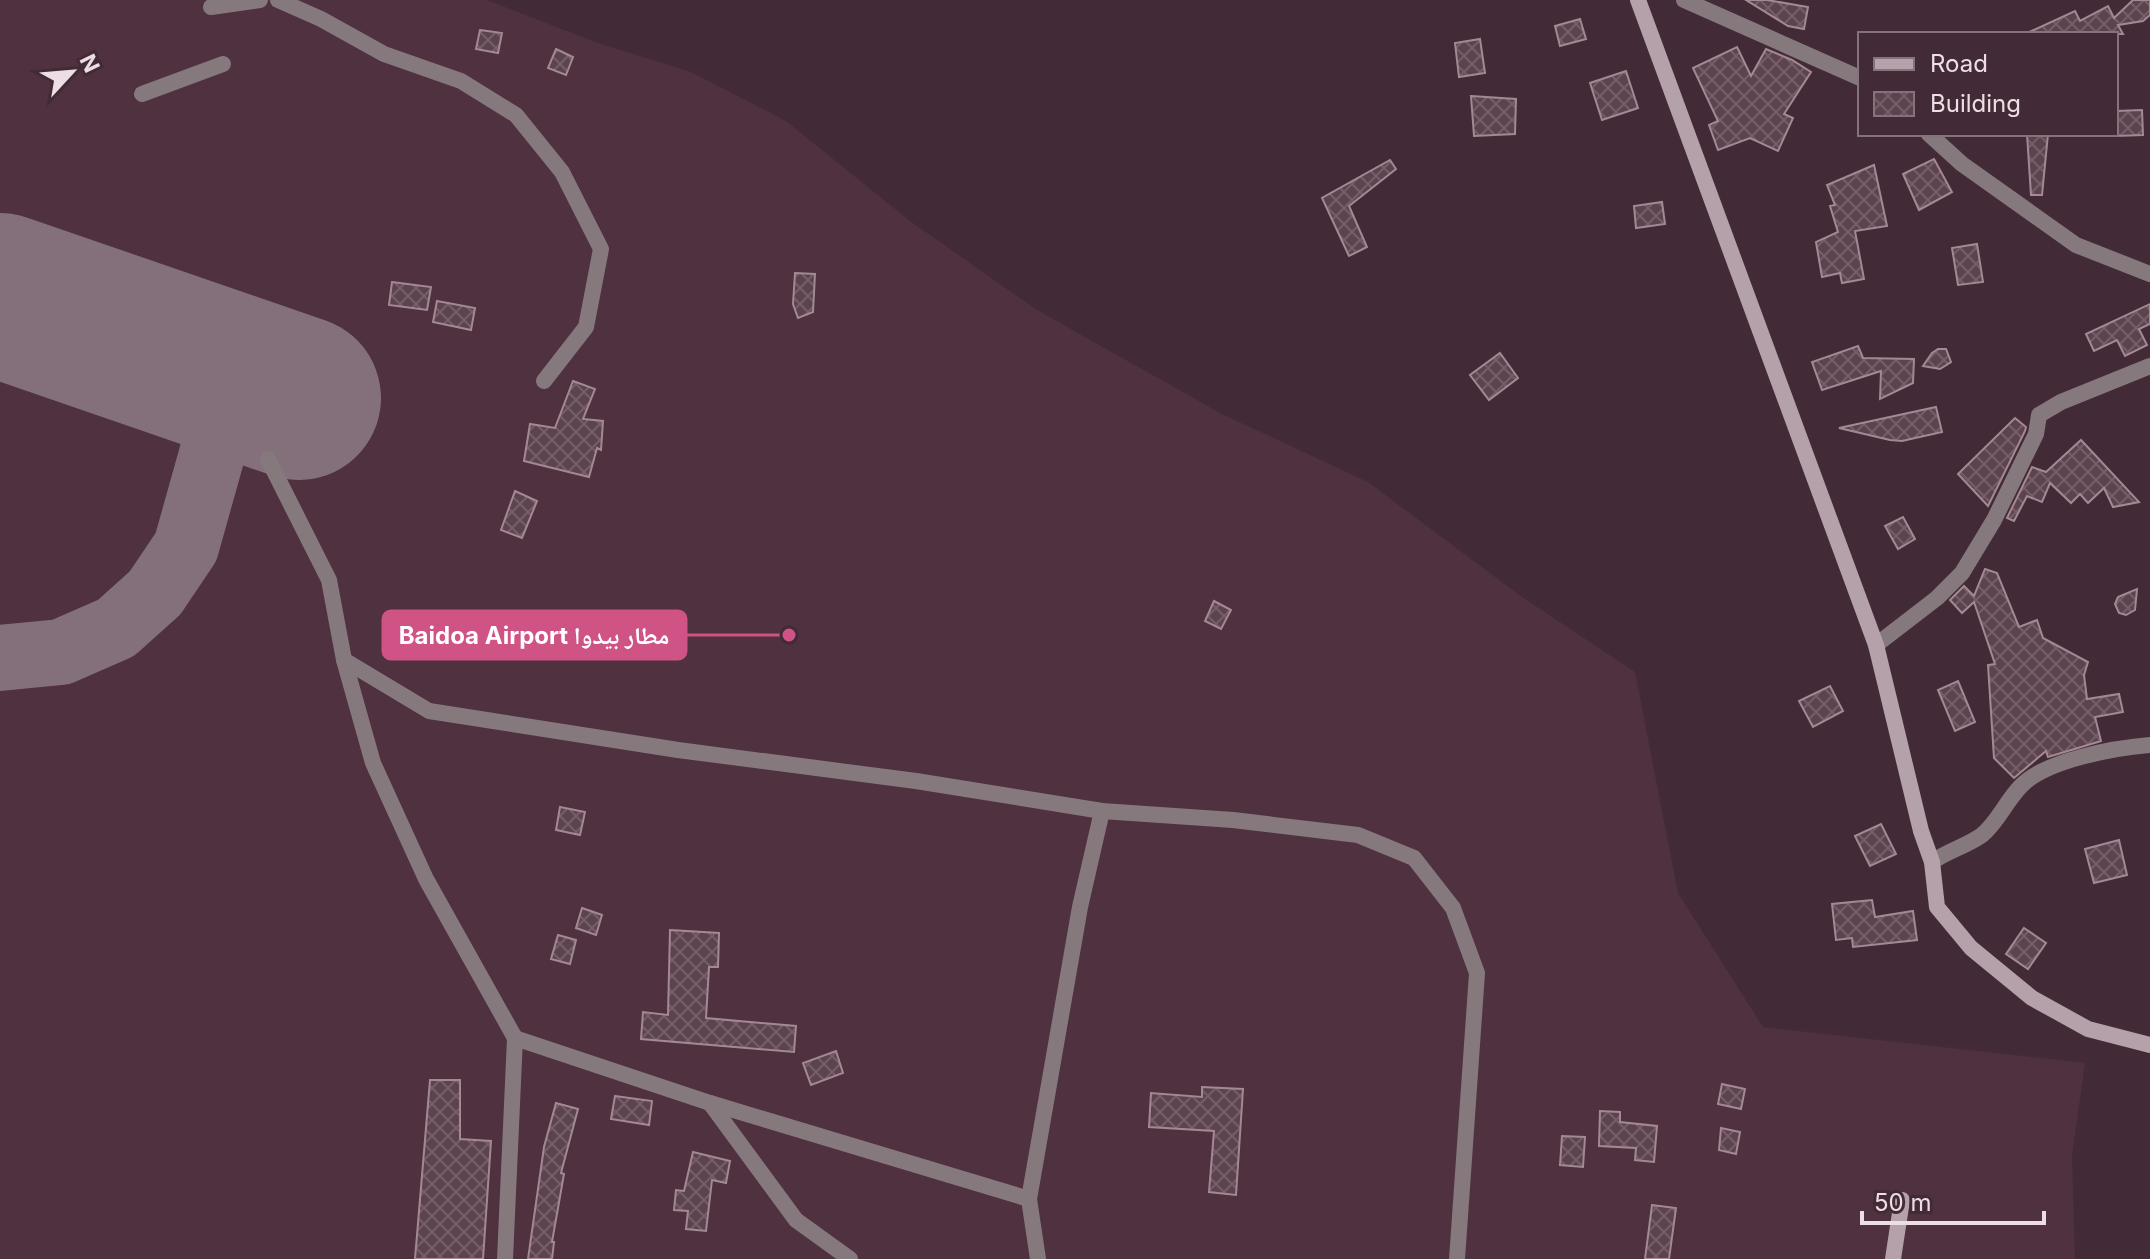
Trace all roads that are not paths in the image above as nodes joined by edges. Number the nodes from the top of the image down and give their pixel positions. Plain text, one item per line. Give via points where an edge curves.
1 (260, 0) edge
2 (278, 0) edge
3 (1638, 0) edge
4 (1684, 0) edge
5 (211, 7) dead end
6 (223, 64) dead end
7 (1858, 77) edge
8 (142, 94) dead end
9 (1931, 136) edge
10 (2150, 274) edge
11 (2150, 366) edge
12 (544, 381) dead end
13 (268, 459) dead end
14 (1876, 645) junction
15 (344, 660) junction
16 (2150, 745) edge
17 (1102, 811) junction
18 (1932, 862) junction
19 (515, 1038) junction
20 (2150, 1045) edge
21 (710, 1103) junction
22 (1029, 1199) junction
23 (1902, 1200) dead end
24 (505, 1259) edge
25 (850, 1259) edge
26 (1038, 1259) edge
27 (1457, 1259) edge
28 (1893, 1259) edge

1 - 5 street
2 - 12 street via 384,54 461,81 516,115 562,172 601,249 586,327
3 - 14 street
4 - 7 street
6 - 8 street
9 - 10 street via 2076,245
11 - 14 street via 2039,415 2036,434 1962,573
13 - 15 street via 329,580
14 - 18 street
15 - 17 street via 429,711
15 - 19 street via 373,763 426,879
16 - 18 street via 2121,747 2043,771 2021,786 1981,836
17 - 22 street
17 - 27 street via 1358,835 1414,858 1453,908 1477,973
18 - 20 street via 1937,907 1983,958 2032,998 2088,1029
19 - 21 street
19 - 24 street
21 - 22 street
21 - 25 street via 796,1220
22 - 26 street
23 - 28 street

